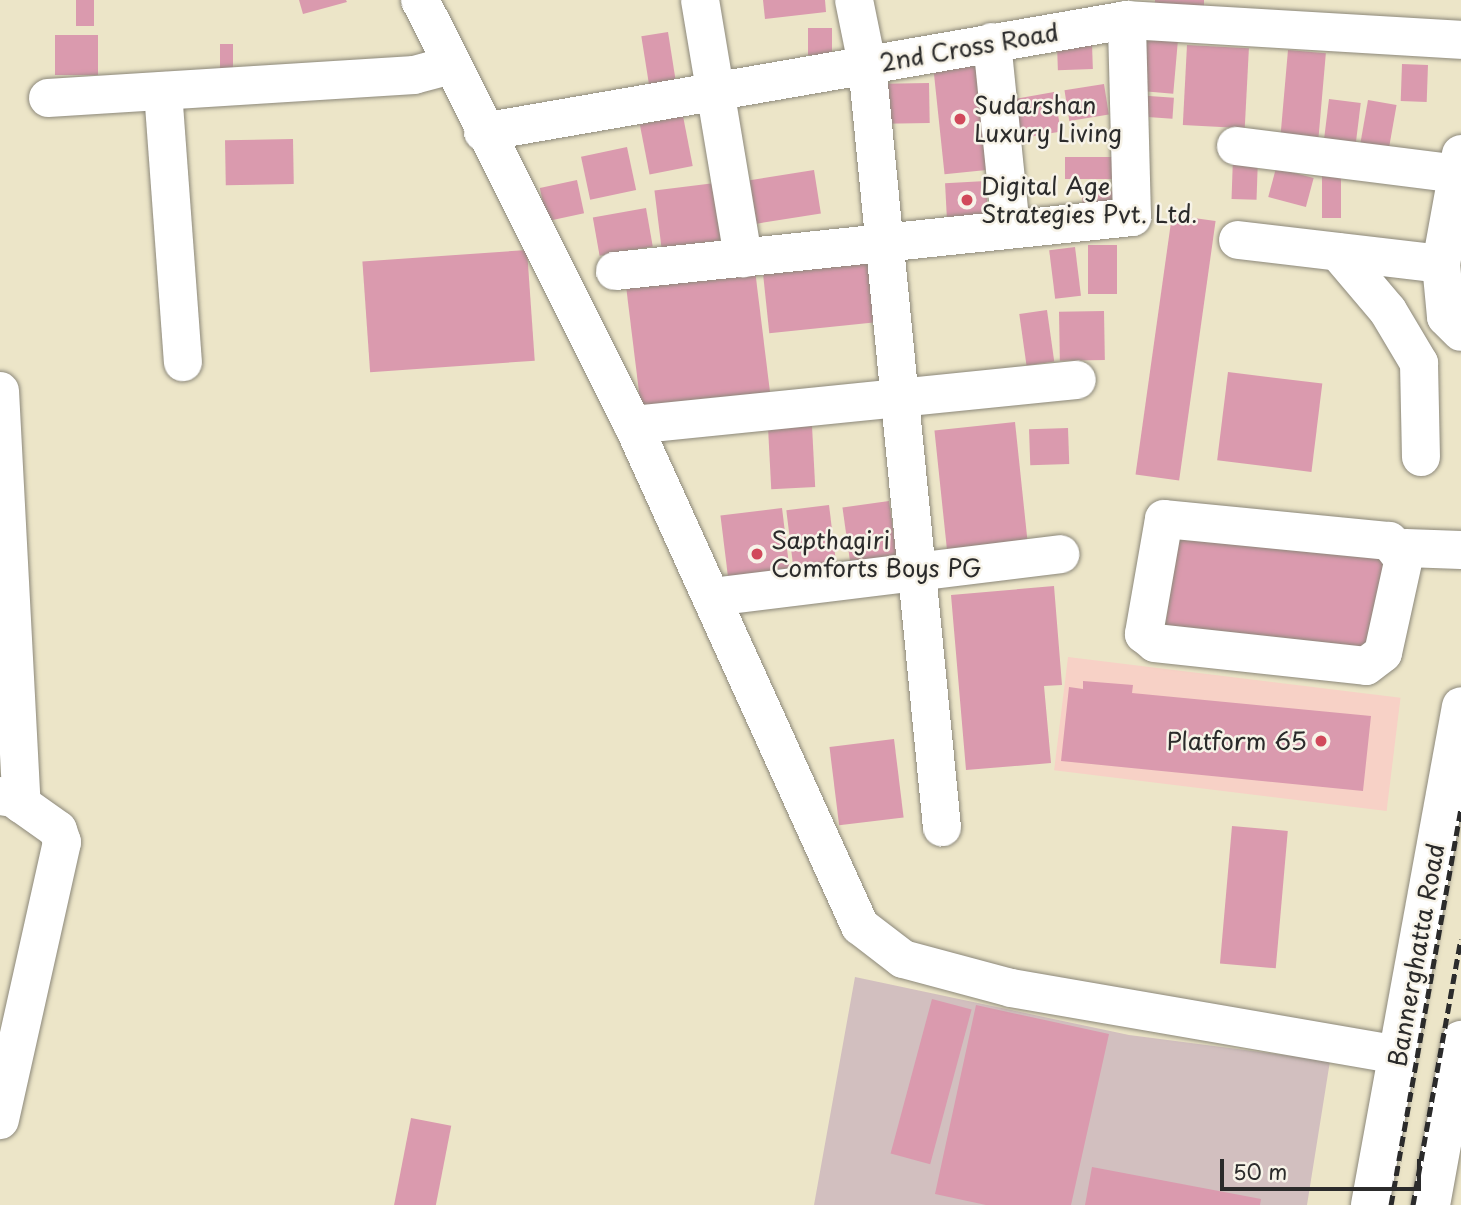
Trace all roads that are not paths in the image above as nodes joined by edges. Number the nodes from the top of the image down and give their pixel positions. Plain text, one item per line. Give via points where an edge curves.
1 (420, 0) edge
2 (700, 0) edge
3 (854, 0) edge
4 (1127, 20) junction
5 (1461, 40) edge
6 (992, 42) junction
7 (867, 64) junction
8 (451, 65) junction
9 (163, 91) junction
10 (714, 91) junction
11 (48, 99) dead end
12 (483, 132) junction
13 (1237, 146) dead end
14 (1459, 164) edge
15 (1011, 229) junction
16 (1238, 240) dead end
17 (884, 242) junction
18 (1338, 252) junction
19 (743, 258) junction
20 (1441, 264) junction
21 (615, 271) dead end
22 (1461, 332) edge
23 (183, 362) dead end
24 (1077, 380) dead end
25 (0, 391) edge
26 (900, 398) junction
27 (633, 425) junction
28 (1421, 457) dead end
29 (1461, 550) edge
30 (1060, 554) dead end
31 (1400, 555) junction
32 (914, 571) junction
33 (712, 597) junction
34 (1461, 706) edge
35 (11, 800) edge
36 (942, 827) dead end
37 (1461, 1040) edge
38 (1397, 1055) junction
39 (0, 1120) edge
40 (1440, 1195) edge
41 (1370, 1205) edge

1 - 8 street
2 - 10 street
3 - 7 street
4 - 5 street, 2nd Cross Road
4 - 6 street, 2nd Cross Road
4 - 15 street via 1132,217
6 - 7 street, 2nd Cross Road
6 - 15 street
7 - 10 street, 2nd Cross Road
7 - 17 street
8 - 9 street via 414,75
8 - 12 street
9 - 11 street
9 - 23 street
10 - 12 street, 2nd Cross Road
10 - 19 street
12 - 27 street
13 - 14 street
14 - 20 street
15 - 17 street
16 - 18 street
17 - 19 street
17 - 26 street
18 - 20 street
18 - 28 street via 1388,311 1419,363
19 - 21 street
20 - 22 street via 1446,317
24 - 26 street
25 - 35 street
26 - 27 street
26 - 32 street
27 - 33 street
29 - 31 street via 1415,545
30 - 32 street
31 - 31 street via 1389,541 1164,519 1144,634 1155,643 1366,666 1382,653
32 - 33 street
32 - 36 street
33 - 38 street via 860,926 903,960 1012,988
34 - 38 street, Bannerghatta Road
35 - 39 street via 58,830 62,842
37 - 40 street
38 - 41 street, Bannerghatta Road

